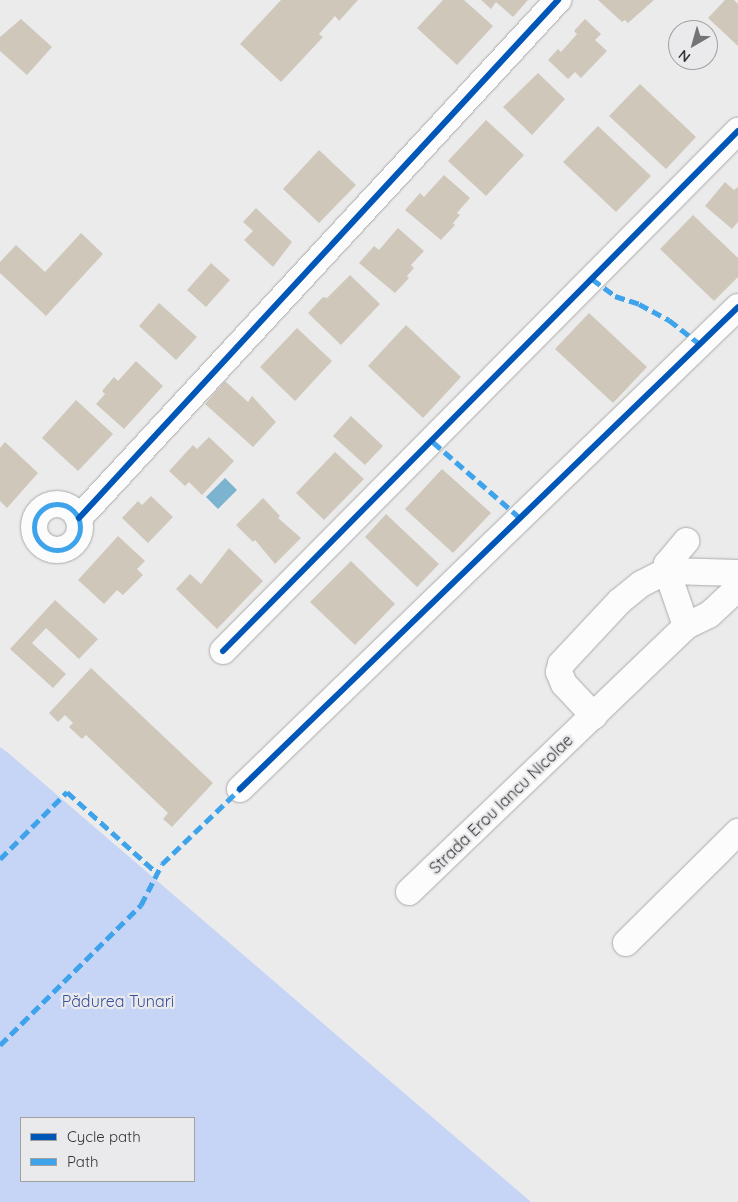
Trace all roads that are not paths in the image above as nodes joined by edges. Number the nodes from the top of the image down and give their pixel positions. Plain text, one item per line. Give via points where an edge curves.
1 (558, 0) edge
2 (738, 131) edge
3 (738, 307) edge
4 (79, 518) dead end
5 (686, 541) dead end
6 (667, 571) junction
7 (738, 573) edge
8 (738, 588) edge
9 (686, 626) junction
10 (223, 651) dead end
11 (594, 716) junction
12 (240, 789) dead end
13 (738, 832) edge
14 (409, 892) dead end
15 (626, 943) dead end

1 - 4 street
2 - 10 street
3 - 12 street
5 - 6 street via 668,564
6 - 7 street
6 - 9 street
6 - 11 street via 620,601 561,664 559,672 564,684
8 - 9 street, Strada Erou Iancu Nicolae via 709,615
9 - 11 street, Strada Erou Iancu Nicolae
11 - 14 street, Strada Erou Iancu Nicolae
13 - 15 street

